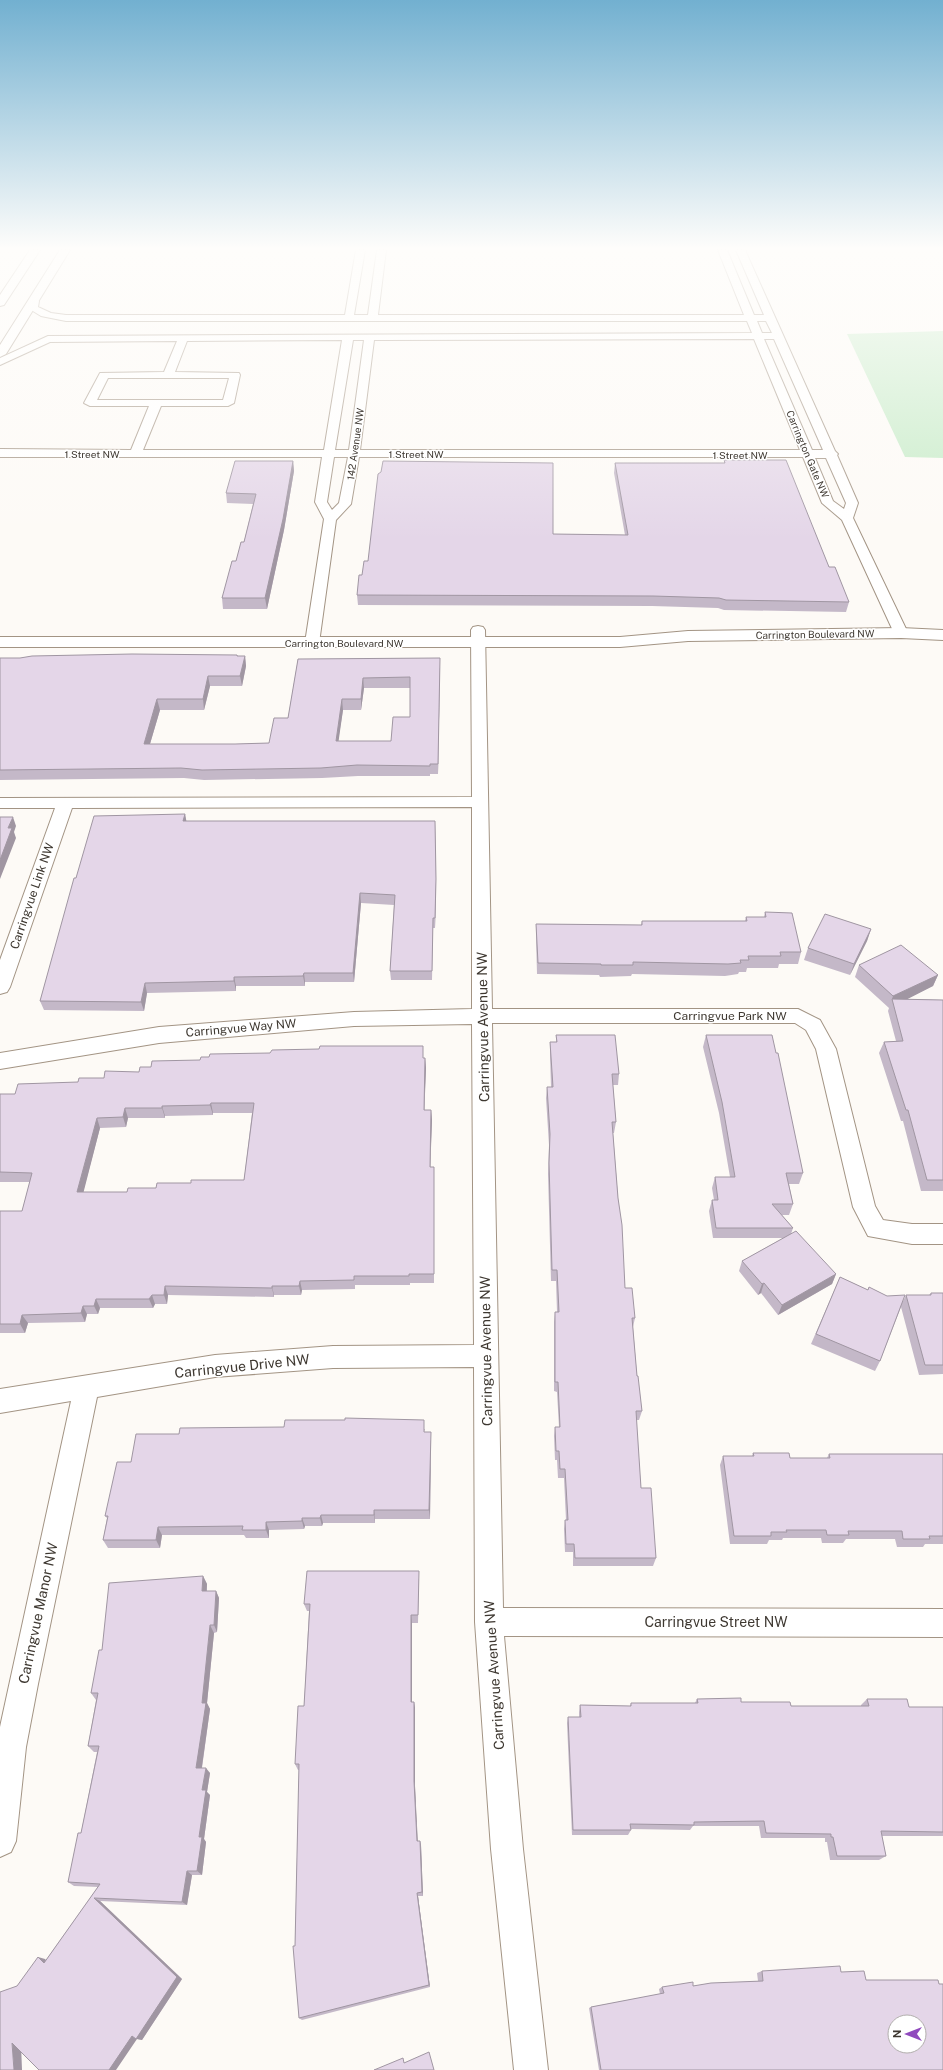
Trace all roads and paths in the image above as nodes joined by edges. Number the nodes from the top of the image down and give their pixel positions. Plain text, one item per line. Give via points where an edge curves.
1 (32, 347) edge
2 (179, 347) edge
3 (346, 347) edge
4 (369, 347) edge
5 (762, 347) edge
6 (784, 347) edge
7 (0, 362) edge
8 (168, 374) junction
9 (156, 404) junction
10 (0, 454) edge
11 (135, 454) junction
12 (328, 454) junction
13 (354, 454) junction
14 (832, 454) junction
15 (808, 455) junction
16 (847, 518) junction
17 (330, 520) junction
18 (0, 627) edge
19 (901, 633) junction
20 (943, 635) edge
21 (313, 636) junction
22 (478, 636) junction
23 (0, 642) edge
24 (481, 802) junction
25 (0, 803) edge
26 (65, 804) junction
27 (0, 987) edge
28 (483, 1016) junction
29 (0, 1061) edge
30 (943, 1234) edge
31 (486, 1356) junction
32 (87, 1387) junction
33 (0, 1401) edge
34 (489, 1622) junction
35 (943, 1623) edge
36 (0, 1841) edge
37 (532, 2070) edge

1 - 7 street
2 - 8 street
3 - 12 street, 142 Avenue NW
4 - 13 street, 142 Avenue NW
5 - 15 street, Carrington Gate NW
6 - 14 street, Carrington Gate NW
8 - 9 street via 104,375 90,403
8 - 9 street via 236,375 228,403
9 - 11 street
10 - 11 street, 1 Street NW
11 - 12 street, 1 Street NW
12 - 13 street, 1 Street NW
12 - 17 street, 142 Avenue NW via 320,502
13 - 15 street, 1 Street NW
13 - 17 street, 142 Avenue NW via 345,504
14 - 15 street, 1 Street NW
14 - 16 street, Carrington Gate NW via 852,503
15 - 16 street, Carrington Gate NW via 828,503
16 - 19 street, Carrington Gate NW
17 - 21 street
18 - 21 street, Carrington Boulevard NW
19 - 20 street, Carrington Boulevard NW
19 - 22 street, Carrington Boulevard NW via 688,636 620,642
21 - 22 street, Carrington Boulevard NW
21 - 23 street, Carrington Boulevard NW
22 - 24 street, Carringvue Avenue NW
24 - 26 street
24 - 28 street, Carringvue Avenue NW
25 - 26 street
26 - 27 street, Carringvue Link NW
28 - 29 street, Carringvue Way NW via 354,1019 159,1035
28 - 30 street, Carringvue Park NW via 798,1016 813,1025 826,1049 864,1207 876,1229 912,1234
28 - 31 street, Carringvue Avenue NW
31 - 32 street, Carringvue Drive NW via 278,1360 215,1366
31 - 34 street, Carringvue Avenue NW
32 - 33 street, Carringvue Drive NW
32 - 36 street, Carringvue Manor NW via 23,1684 11,1747
34 - 35 street, Carringvue Street NW
34 - 37 street, Carringvue Avenue NW via 507,1849

